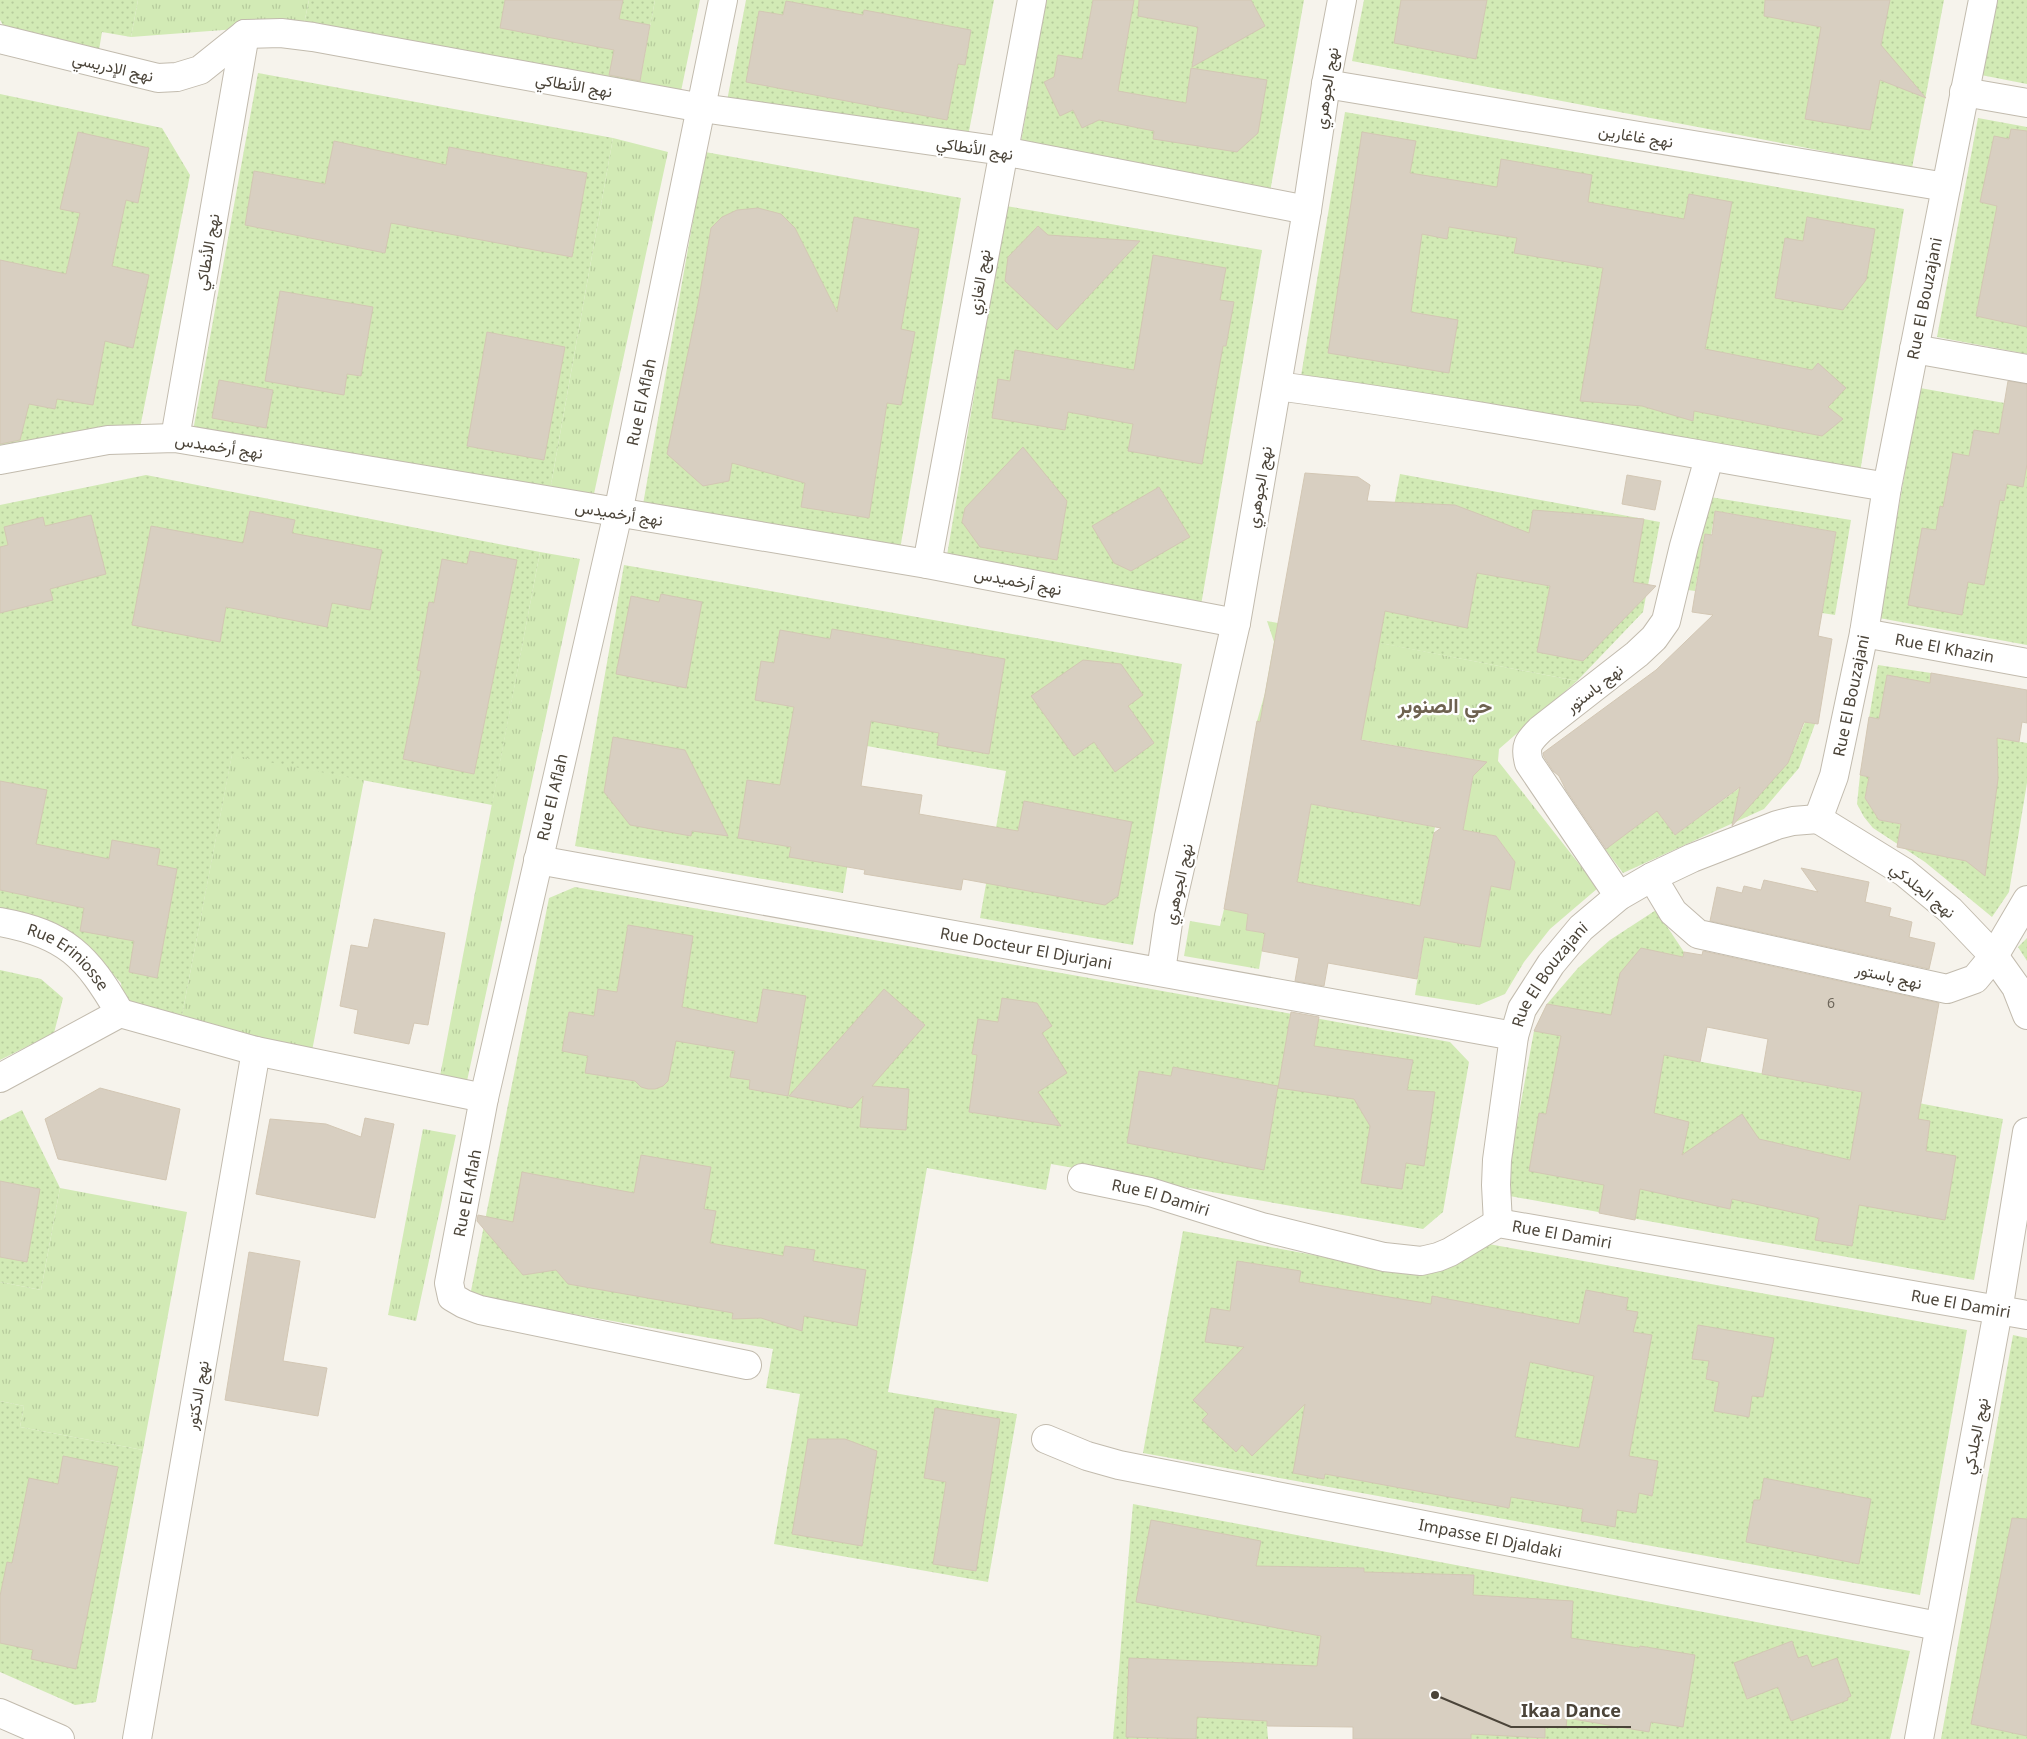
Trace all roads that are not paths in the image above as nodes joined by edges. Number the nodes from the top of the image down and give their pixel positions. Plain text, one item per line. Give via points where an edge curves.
1 (723, 0) edge
2 (1032, 0) edge
3 (1342, 0) edge
4 (1983, 0) edge
5 (245, 34) junction
6 (0, 39) edge
7 (1326, 84) junction
8 (1964, 92) junction
9 (2027, 103) edge
10 (702, 108) junction
11 (1003, 151) junction
12 (1946, 187) junction
13 (1307, 210) junction
14 (1914, 349) junction
15 (2027, 369) edge
16 (1277, 386) junction
17 (175, 438) junction
18 (1709, 458) junction
19 (0, 460) edge
20 (1887, 487) junction
21 (618, 513) junction
22 (927, 564) junction
23 (1236, 622) junction
24 (1864, 632) junction
25 (2027, 663) edge
26 (1818, 819) junction
27 (538, 860) junction
28 (1652, 877) junction
29 (1619, 896) junction
30 (2027, 900) edge
31 (0, 922) edge
32 (1994, 956) junction
33 (1161, 971) junction
34 (120, 1013) junction
35 (2027, 1015) edge
36 (1514, 1036) junction
37 (256, 1051) junction
38 (0, 1078) edge
39 (484, 1098) junction
40 (2027, 1132) edge
41 (1082, 1178) dead end
42 (1498, 1223) junction
43 (1998, 1312) junction
44 (2027, 1315) edge
45 (747, 1365) dead end
46 (1046, 1439) dead end
47 (1938, 1626) junction
48 (0, 1713) edge
49 (60, 1739) edge
50 (137, 1739) edge
51 (1919, 1739) edge

1 - 10 street, Rue El Aflah
2 - 11 street, نهج الغازي
3 - 7 street, نهج الجوهري
4 - 8 street, Rue El Bouzajani
5 - 6 street, نهج الإدريسي via 200,70 177,77 158,78
5 - 10 street, نهج الأنطاكي via 281,33 313,37
5 - 17 street, نهج الأنطاكي
7 - 12 street, نهج غاغارين
7 - 13 street, نهج الجوهري
8 - 9 street
8 - 12 street, Rue El Bouzajani
10 - 11 street, نهج الأنطاكي
10 - 21 street, Rue El Aflah
11 - 13 street, نهج الأنطاكي
11 - 22 street, نهج الغازي
12 - 14 street, Rue El Bouzajani
13 - 16 street, نهج الجوهري
14 - 15 street
14 - 20 street, Rue El Bouzajani
16 - 18 street via 1566,431
16 - 23 street, نهج الجوهري
17 - 19 street, نهج أرخميدس via 108,440
17 - 21 street, نهج أرخميدس
18 - 20 street
18 - 29 street, نهج باستور via 1666,621 1637,654 1541,728 1528,742 1526,753 1529,763
20 - 24 street, Rue El Bouzajani
21 - 22 street, نهج أرخميدس
21 - 27 street, Rue El Aflah
22 - 23 street, نهج أرخميدس
23 - 33 street, نهج الجوهري via 1169,916
24 - 25 street, Rue El Khazin
24 - 26 street, Rue El Bouzajani via 1832,782
26 - 28 street, Rue El Bouzajani via 1777,825
26 - 32 street, نهج الجلدكي via 1904,872 1950,910
27 - 33 street, Rue Docteur El Djurjani
27 - 39 street, Rue El Aflah
28 - 29 street, Rue El Bouzajani
28 - 32 street, نهج باستور via 1673,912 1698,934 1947,989 1975,978
29 - 36 street, Rue El Bouzajani via 1581,928 1551,964 1522,1008
30 - 32 street
31 - 34 street, Rue Eriniosse via 57,939 84,959
32 - 35 street, نهج الجلدكي via 2016,987
33 - 36 street, Rue Docteur El Djurjani
34 - 37 street
34 - 38 street
36 - 42 street, Rue El Bouzajani via 1497,1160
37 - 39 street
37 - 50 street, نهج الدكتور
39 - 45 street, Rue El Aflah via 449,1283 452,1297 480,1310
40 - 43 street, نهج الجلدكي
41 - 42 street, Rue El Damiri via 1150,1192 1262,1227 1384,1257 1421,1261 1438,1256
42 - 43 street, Rue El Damiri
43 - 44 street, Rue El Damiri
43 - 47 street, نهج الجلدكي
46 - 47 street, Impasse El Djaldaki via 1119,1465
47 - 51 street, نهج الجلدكي
48 - 49 street

